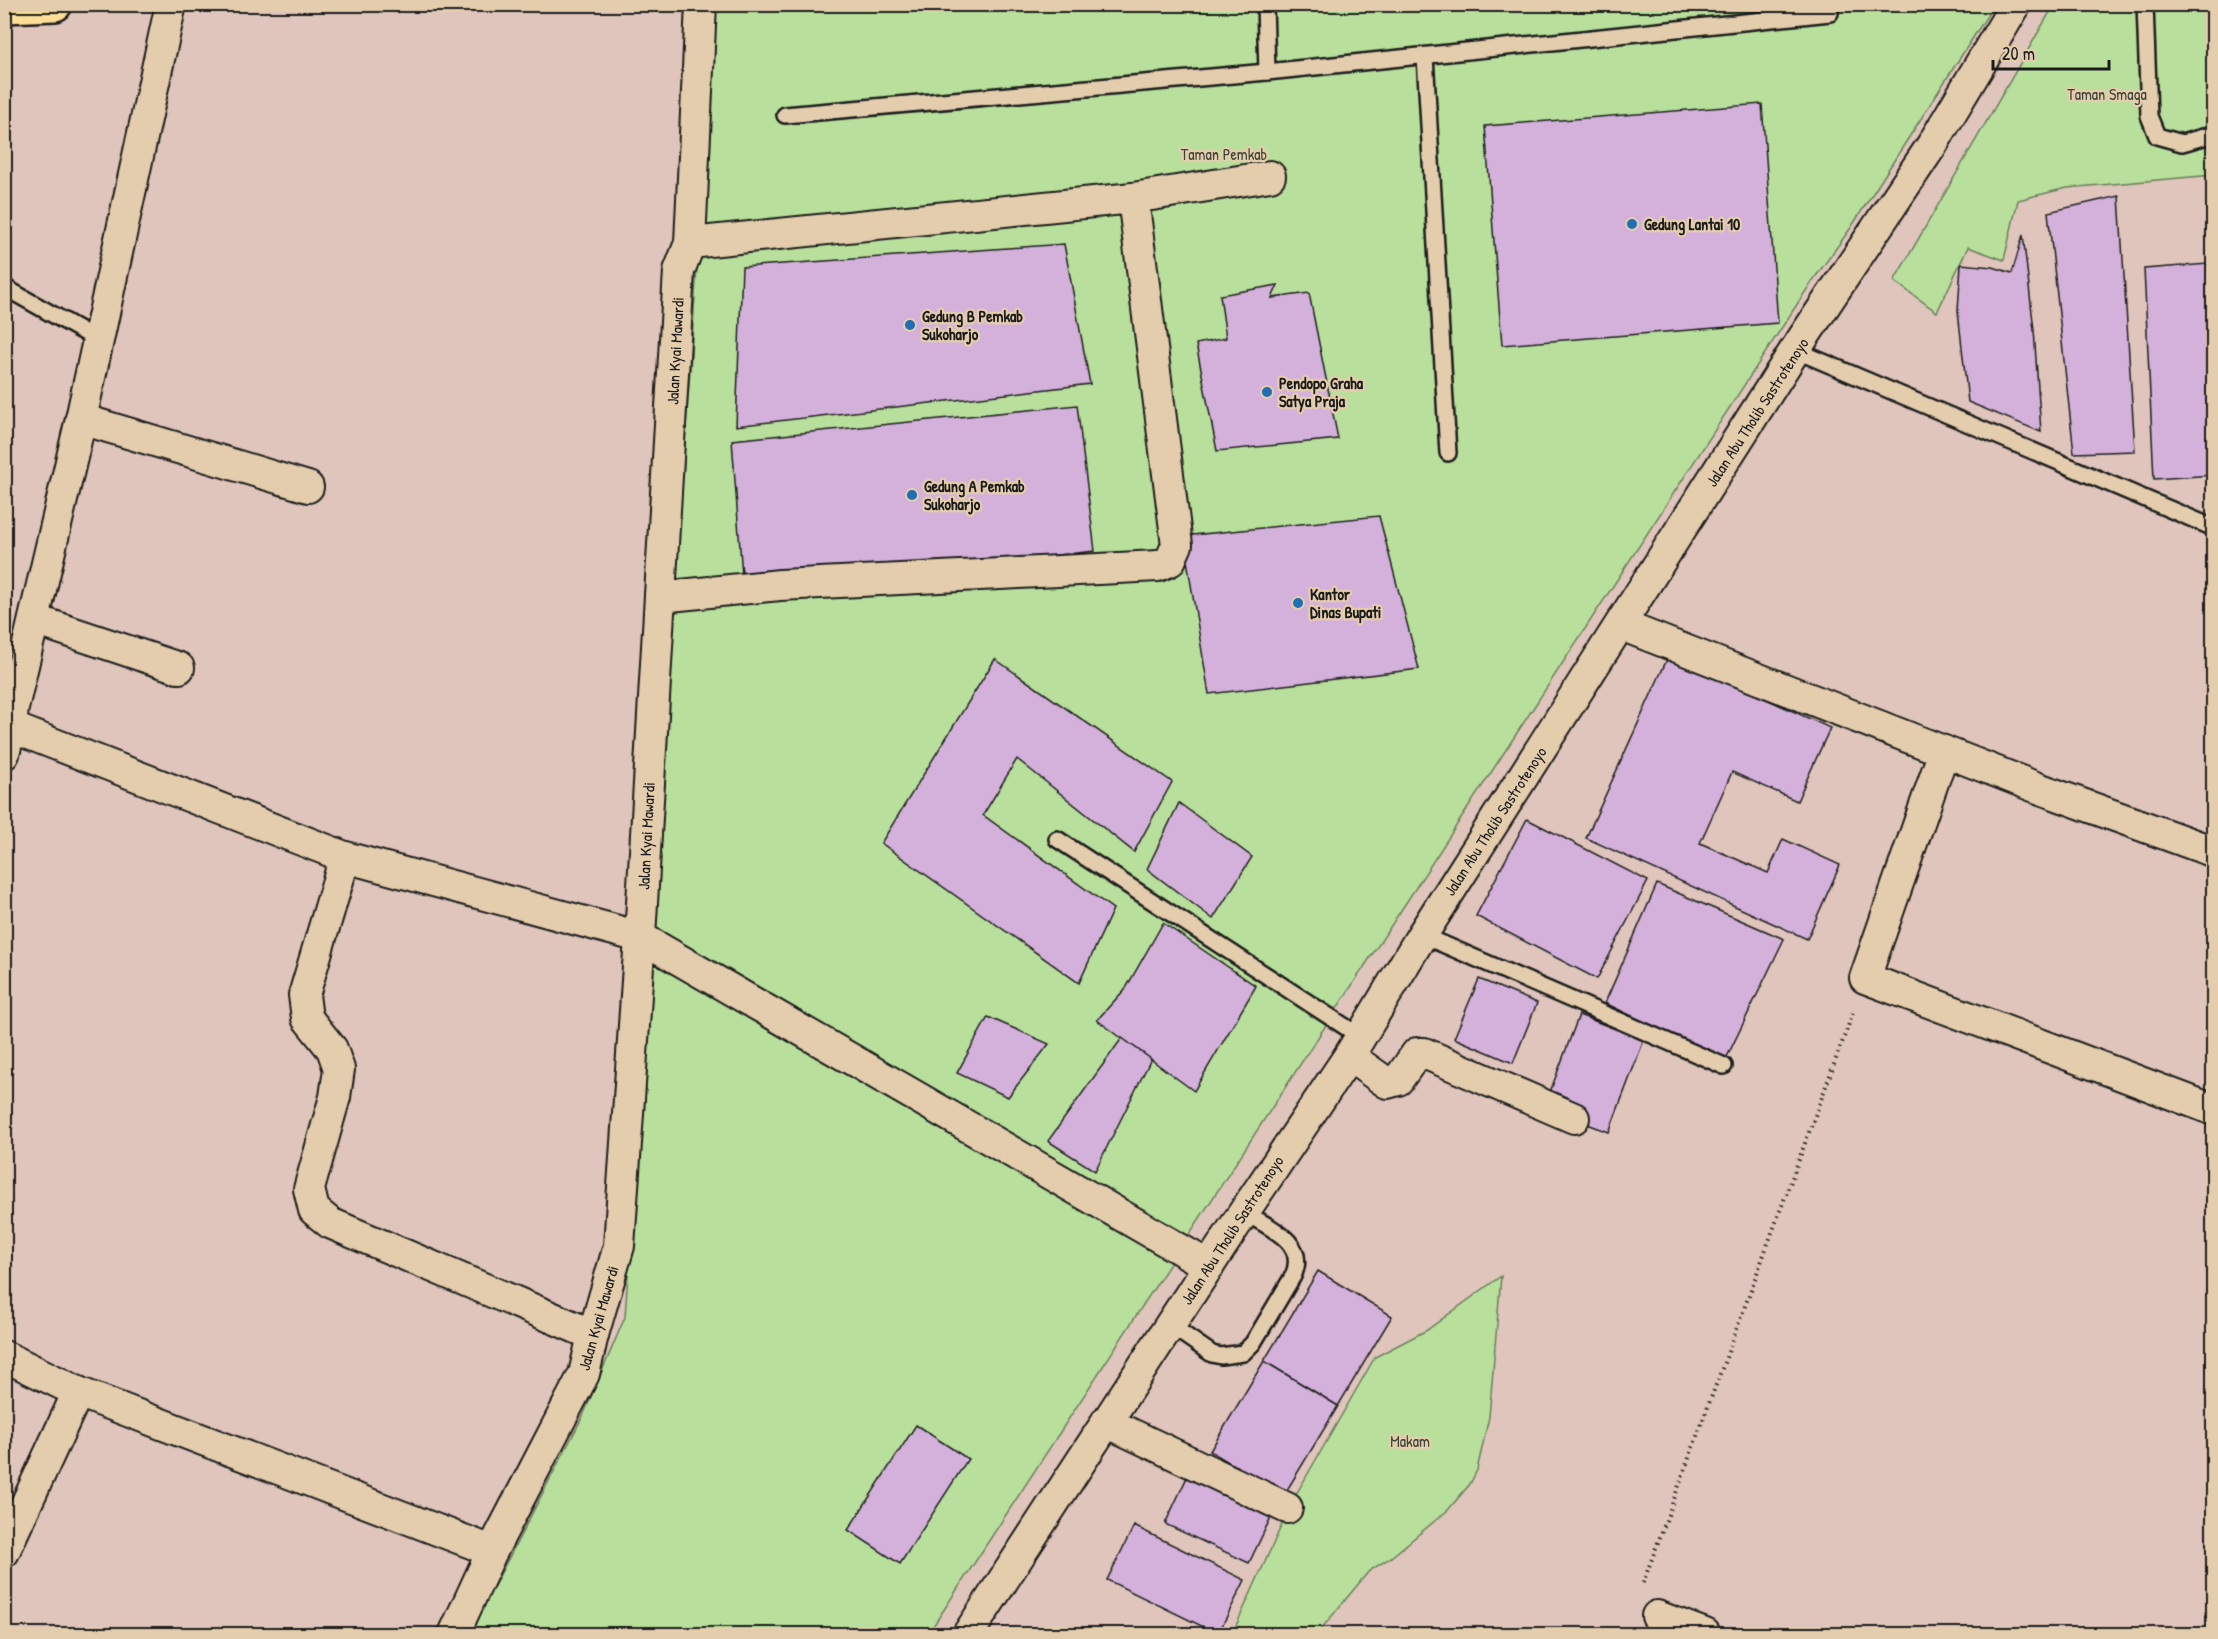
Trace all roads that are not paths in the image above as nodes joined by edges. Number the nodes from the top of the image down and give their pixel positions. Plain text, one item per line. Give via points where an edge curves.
1 (55, 4) edge
2 (171, 4) edge
3 (701, 4) edge
4 (1265, 4) edge
5 (2016, 4) edge
6 (2145, 4) edge
7 (4, 6) edge
8 (1830, 13) dead end
9 (1425, 56) junction
10 (1268, 72) junction
11 (786, 115) dead end
12 (2214, 134) edge
13 (1270, 176) dead end
14 (1133, 198) junction
15 (690, 243) junction
16 (4, 287) edge
17 (99, 340) junction
18 (1796, 350) junction
19 (81, 419) junction
20 (1448, 453) dead end
21 (308, 487) dead end
22 (2214, 528) edge
23 (660, 597) junction
24 (35, 620) junction
25 (1621, 625) junction
26 (179, 668) dead end
27 (8, 724) edge
28 (1944, 751) junction
29 (1057, 839) dead end
30 (2214, 852) edge
31 (345, 857) junction
32 (1422, 935) junction
33 (640, 937) junction
34 (1355, 1046) junction
35 (1724, 1066) dead end
36 (2214, 1110) edge
37 (1574, 1119) dead end
38 (1244, 1212) junction
39 (1209, 1266) junction
40 (1170, 1325) junction
41 (593, 1335) junction
42 (4, 1356) edge
43 (78, 1392) junction
44 (1106, 1422) junction
45 (1287, 1508) dead end
46 (492, 1551) junction
47 (4, 1552) edge
48 (1657, 1616) dead end
49 (454, 1635) edge
50 (968, 1635) edge
51 (1705, 1635) edge

1 - 7 main road
2 - 17 street
3 - 15 street, Jalan Kyai Mawardi
4 - 10 lane
5 - 18 street, Jalan Abu Tholib Sastrotenoyo via 1932,145
6 - 12 lane via 2149,116 2157,136 2182,143
8 - 9 lane
9 - 10 lane
9 - 20 lane
10 - 11 lane
13 - 14 street
14 - 15 street
14 - 23 street via 1177,545 1170,561 1158,567 780,585
15 - 23 street, Jalan Kyai Mawardi via 679,271
16 - 17 lane
17 - 19 street
18 - 22 lane
18 - 25 street, Jalan Abu Tholib Sastrotenoyo
19 - 21 street
19 - 24 street
23 - 33 street, Jalan Kyai Mawardi
24 - 26 street
24 - 27 street
25 - 28 street
25 - 32 street, Jalan Abu Tholib Sastrotenoyo
27 - 31 street
28 - 30 street
28 - 36 street via 1865,978
29 - 34 lane
31 - 33 street
31 - 41 street via 304,995 307,1018 332,1049 339,1069 309,1189 314,1210 330,1223
32 - 34 street, Jalan Abu Tholib Sastrotenoyo
32 - 35 lane
33 - 39 street
33 - 41 street, Jalan Kyai Mawardi via 619,1246
34 - 37 street via 1387,1083 1398,1080 1417,1053 1424,1053
34 - 38 street, Jalan Abu Tholib Sastrotenoyo
38 - 39 street, Jalan Abu Tholib Sastrotenoyo
38 - 40 lane via 1286,1238 1297,1256 1293,1276 1253,1343 1243,1353 1221,1356
39 - 40 street, Jalan Abu Tholib Sastrotenoyo
40 - 44 street, Jalan Abu Tholib Sastrotenoyo
41 - 46 street, Jalan Kyai Mawardi via 584,1374
42 - 43 street
43 - 46 street
43 - 47 street
44 - 45 street
44 - 50 street, Jalan Abu Tholib Sastrotenoyo
46 - 49 street, Jalan Kyai Mawardi
48 - 51 street

